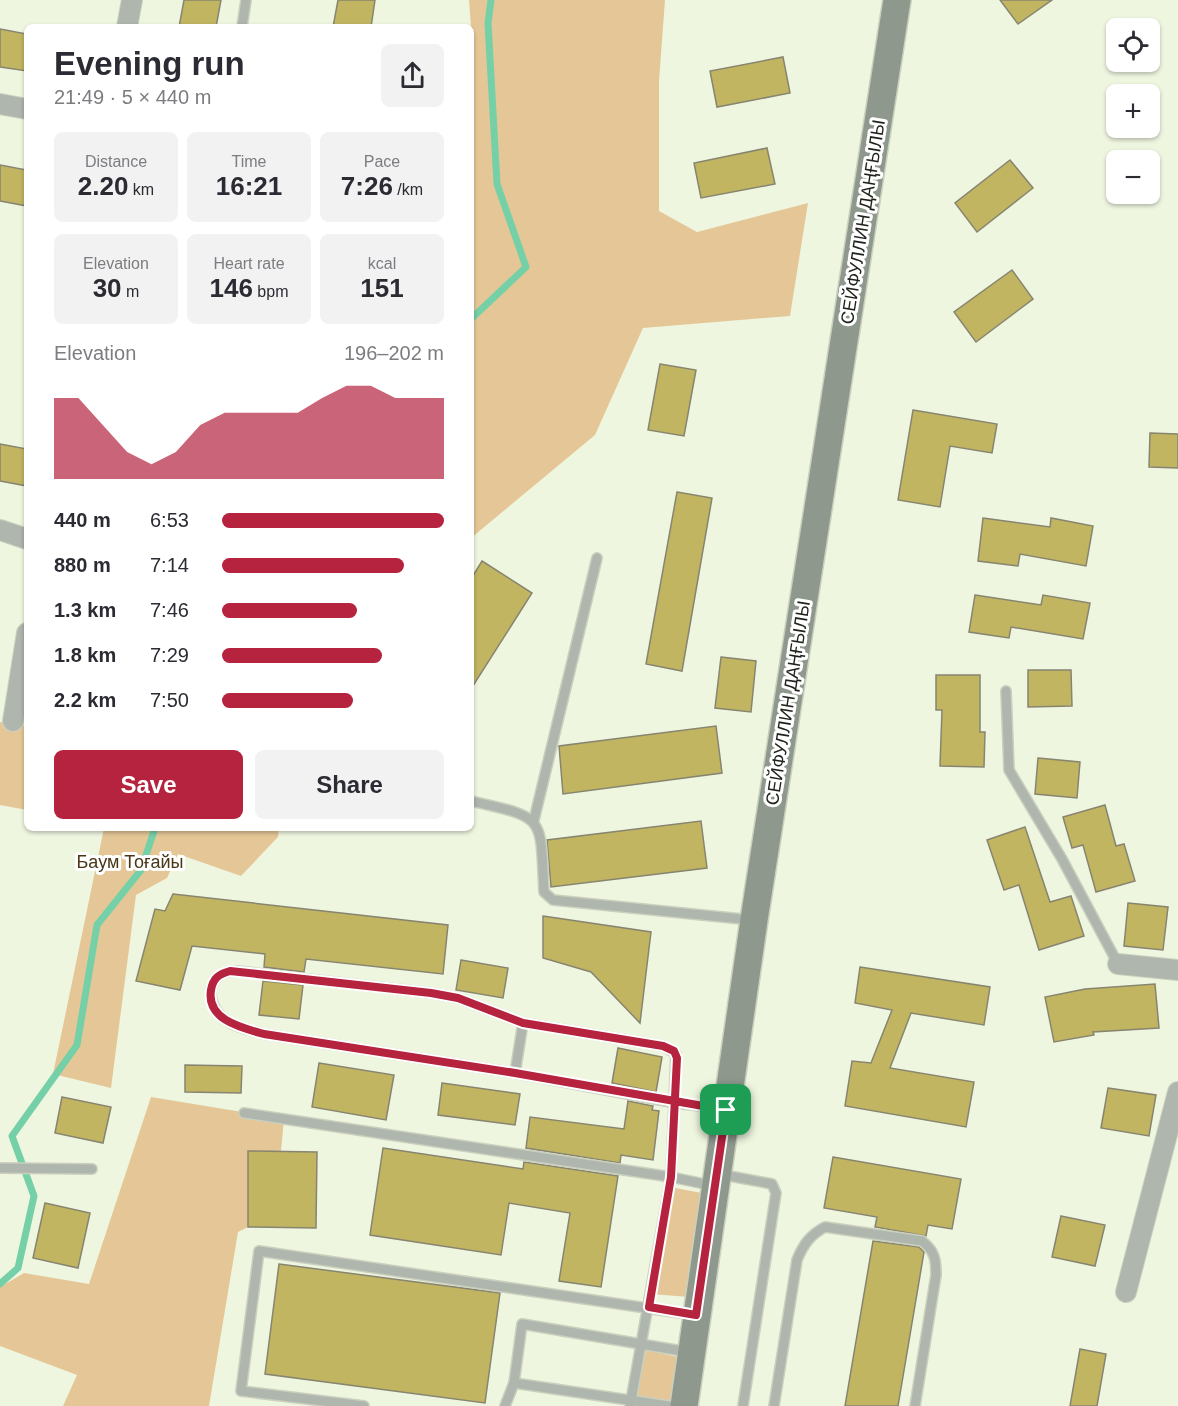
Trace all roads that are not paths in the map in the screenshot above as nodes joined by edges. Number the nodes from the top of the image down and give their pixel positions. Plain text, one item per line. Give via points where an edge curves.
1 (132, 0) edge
2 (246, 0) edge
3 (897, 0) edge
4 (128, 24) edge
5 (242, 24) edge
6 (0, 104) edge
7 (24, 108) edge
8 (0, 530) edge
9 (24, 537) edge
10 (597, 558) dead end
11 (24, 652) edge
12 (1006, 691) dead end
13 (13, 721) dead end
14 (474, 802) edge
15 (534, 820) junction
16 (754, 920) junction
17 (1118, 964) joint
18 (1178, 970) edge
19 (523, 1023) junction
20 (515, 1073) junction
21 (1178, 1092) edge
22 (676, 1103) junction
23 (726, 1110) junction
24 (244, 1113) dead end
25 (4, 1168) edge
26 (92, 1169) dead end
27 (671, 1177) junction
28 (717, 1180) junction
29 (1126, 1292) dead end
30 (649, 1307) junction
31 (696, 1315) junction
32 (642, 1345) junction
33 (691, 1352) junction
34 (514, 1383) junction
35 (630, 1403) edge
36 (363, 1406) edge
37 (505, 1406) edge
38 (669, 1406) edge
39 (684, 1406) edge
40 (743, 1406) edge
41 (774, 1406) edge
42 (915, 1406) edge

1 - 4 street
2 - 5 lane
3 - 16 main road, СЕЙФУЛЛИН ДАҢҒЫЛЫ
6 - 7 street
8 - 9 street
10 - 15 lane
11 - 13 street
12 - 17 lane via 1009,770
14 - 15 lane via 517,811
15 - 16 lane via 541,835 544,892 553,900
16 - 23 main road, СЕЙФУЛЛИН ДАҢҒЫЛЫ
17 - 18 street
19 - 20 lane
19 - 20 lane via 458,998 419,991 230,971 216,977 211,987 216,1011 235,1026 264,1034
19 - 22 lane via 669,1047 677,1058
20 - 22 lane
21 - 29 street
22 - 23 lane
22 - 27 lane
23 - 28 main road, СЕЙФУЛЛИН ДАҢҒЫЛЫ
24 - 27 lane
25 - 26 lane
27 - 28 lane
27 - 30 lane
28 - 31 main road, СЕЙФУЛЛИН ДАҢҒЫЛЫ
28 - 40 lane via 772,1184 776,1193
30 - 31 lane
30 - 32 lane
30 - 36 lane via 259,1251 241,1391
31 - 33 main road, СЕЙФУЛЛИН ДАҢҒЫЛЫ
32 - 33 lane
32 - 34 lane via 522,1324
32 - 35 lane
33 - 39 main road, СЕЙФУЛЛИН ДАҢҒЫЛЫ
34 - 35 lane
34 - 37 lane
35 - 38 lane
41 - 42 lane via 797,1260 802,1247 825,1227 922,1241 932,1249 936,1275

